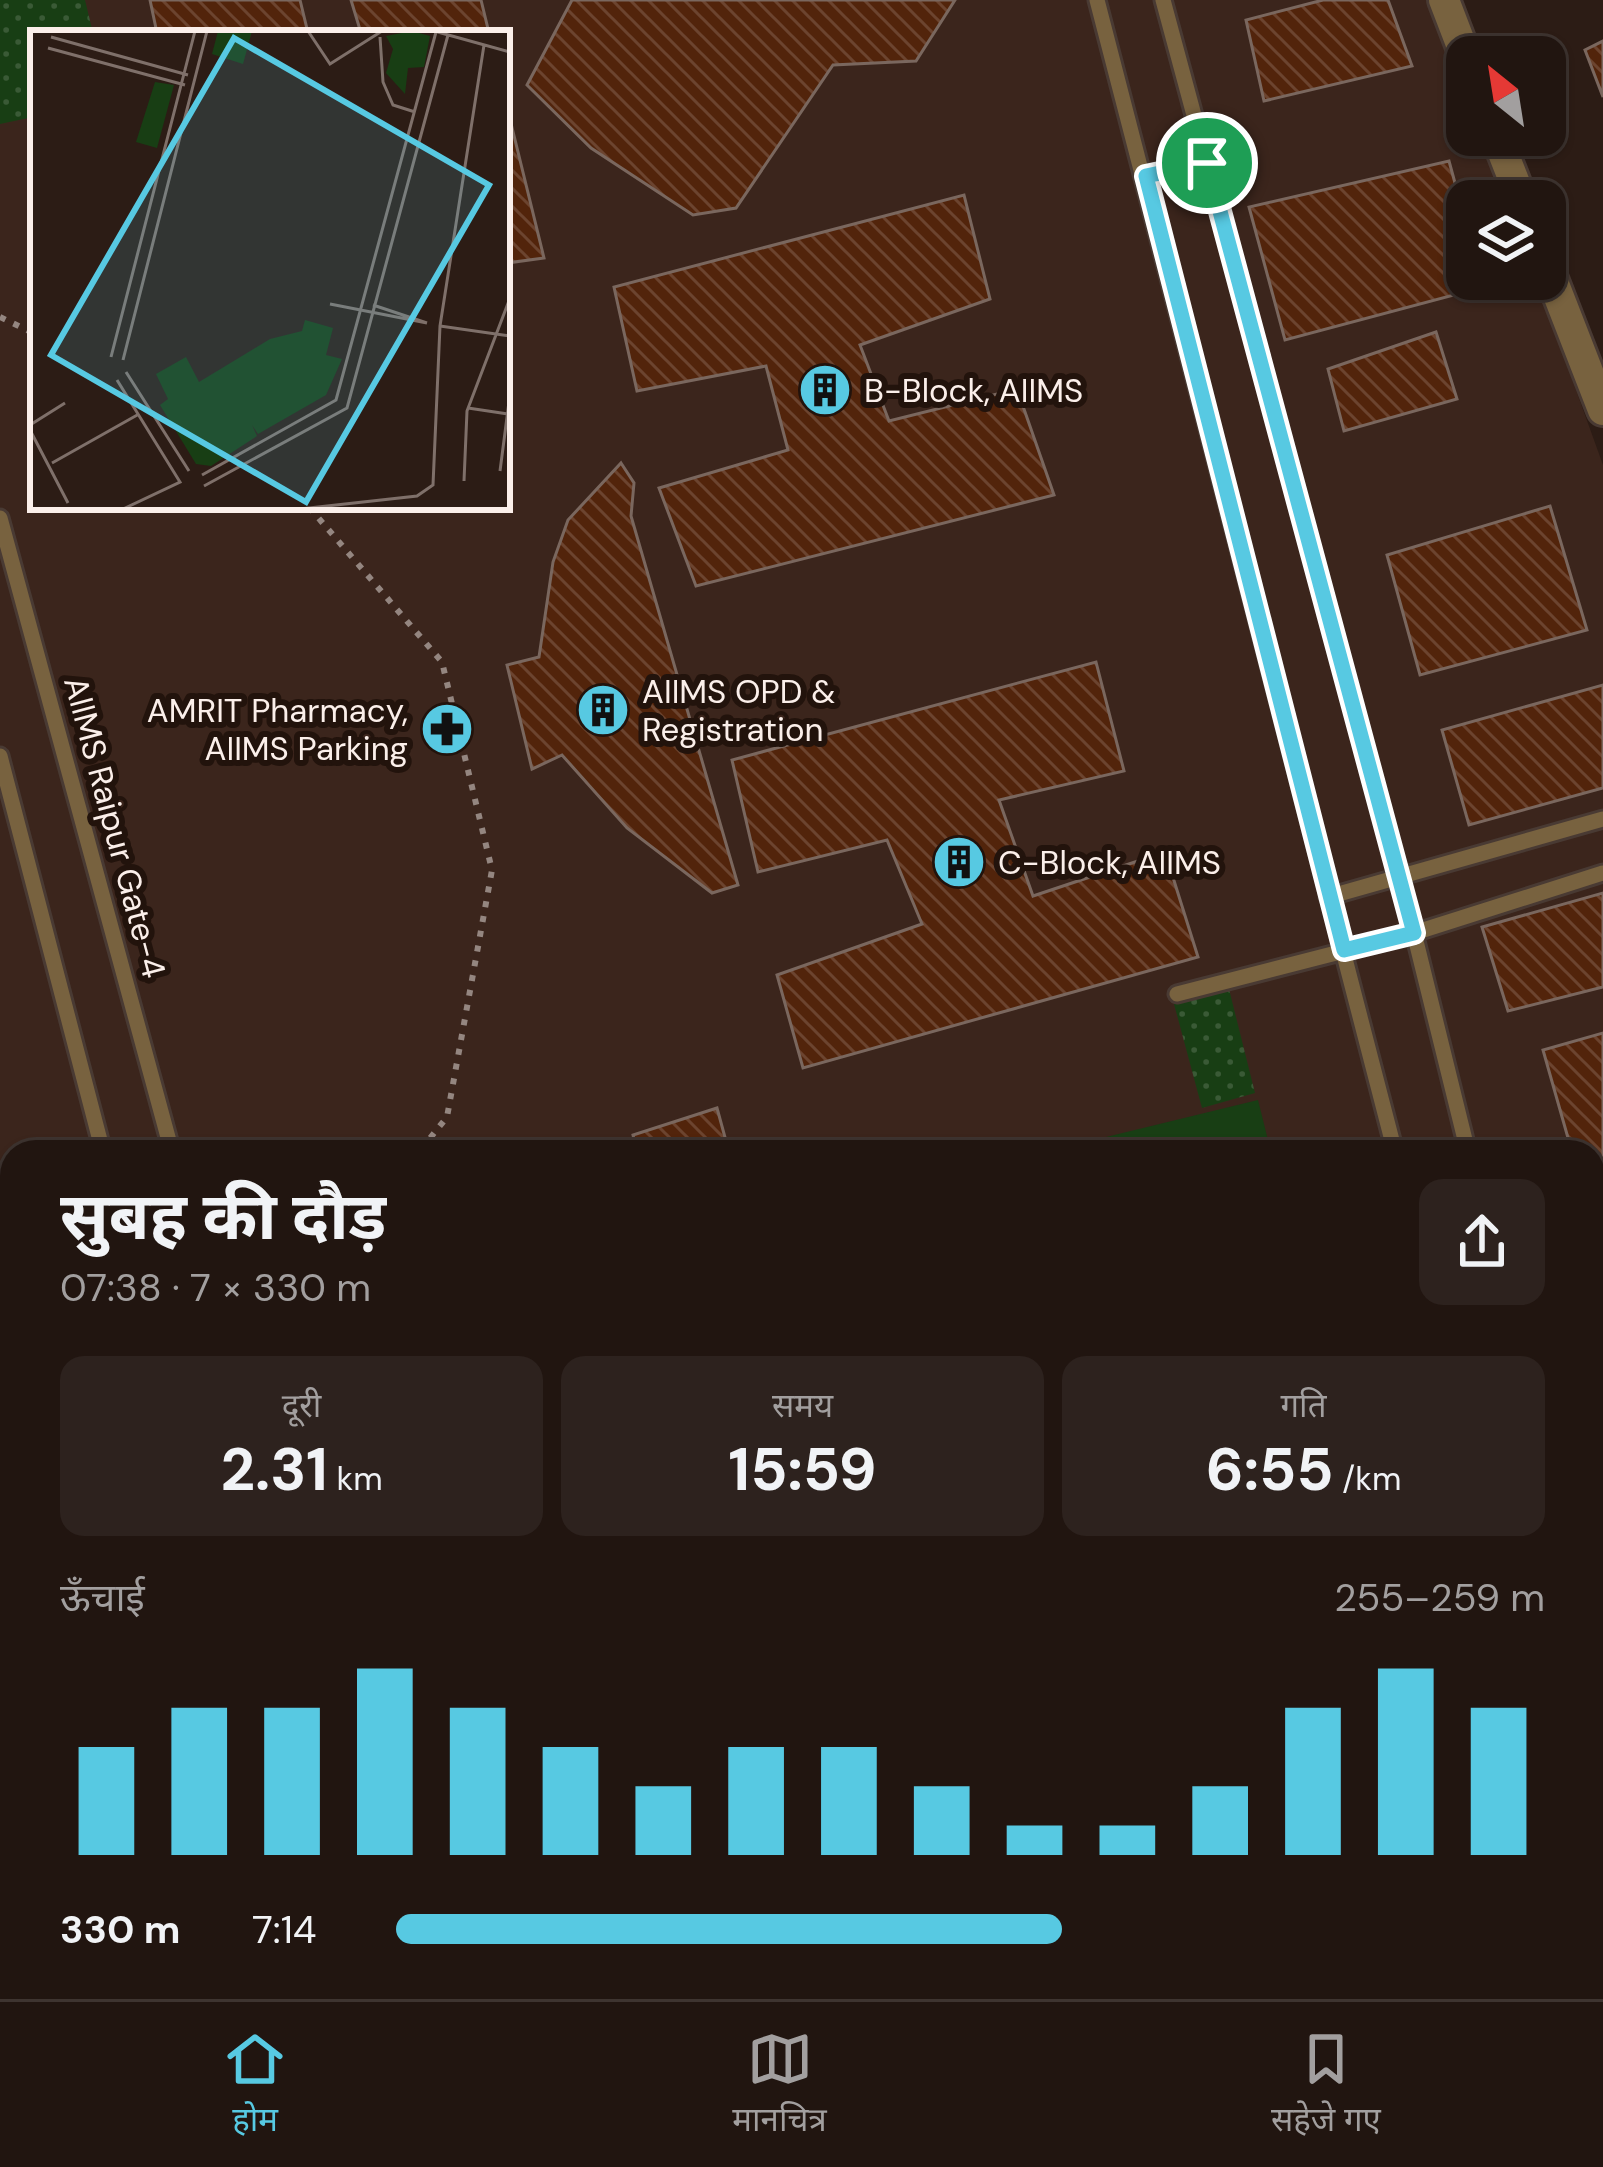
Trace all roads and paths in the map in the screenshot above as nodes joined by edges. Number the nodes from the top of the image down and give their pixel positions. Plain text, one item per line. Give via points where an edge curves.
1 (1097, 0) edge
2 (1163, 0) edge
3 (1444, 0) edge
4 (1458, 36) edge
5 (1207, 163) junction
6 (1146, 176) junction
7 (1560, 300) edge
8 (0, 317) edge
9 (30, 331) edge
10 (1603, 410) edge
11 (312, 510) edge
12 (0, 518) edge
13 (0, 756) edge
14 (1603, 819) edge
15 (1603, 873) edge
16 (1400, 878) junction
17 (1328, 897) junction
18 (1414, 933) junction
19 (1344, 950) junction
20 (1178, 994) dead end
21 (101, 1140) edge
22 (169, 1140) edge
23 (429, 1140) edge
24 (1392, 1140) edge
25 (1465, 1140) edge

1 - 6 lane
2 - 5 lane
3 - 4 street
5 - 6 lane
5 - 16 lane
6 - 17 lane
7 - 10 street
8 - 9 path
11 - 23 path via 442,662 491,870 447,1117
12 - 22 lane, AIIMS Raipur Gate-4
13 - 21 lane
14 - 16 lane
15 - 18 lane
16 - 17 lane
16 - 18 lane
17 - 19 lane
18 - 19 lane
18 - 25 lane
19 - 20 lane
19 - 24 lane

